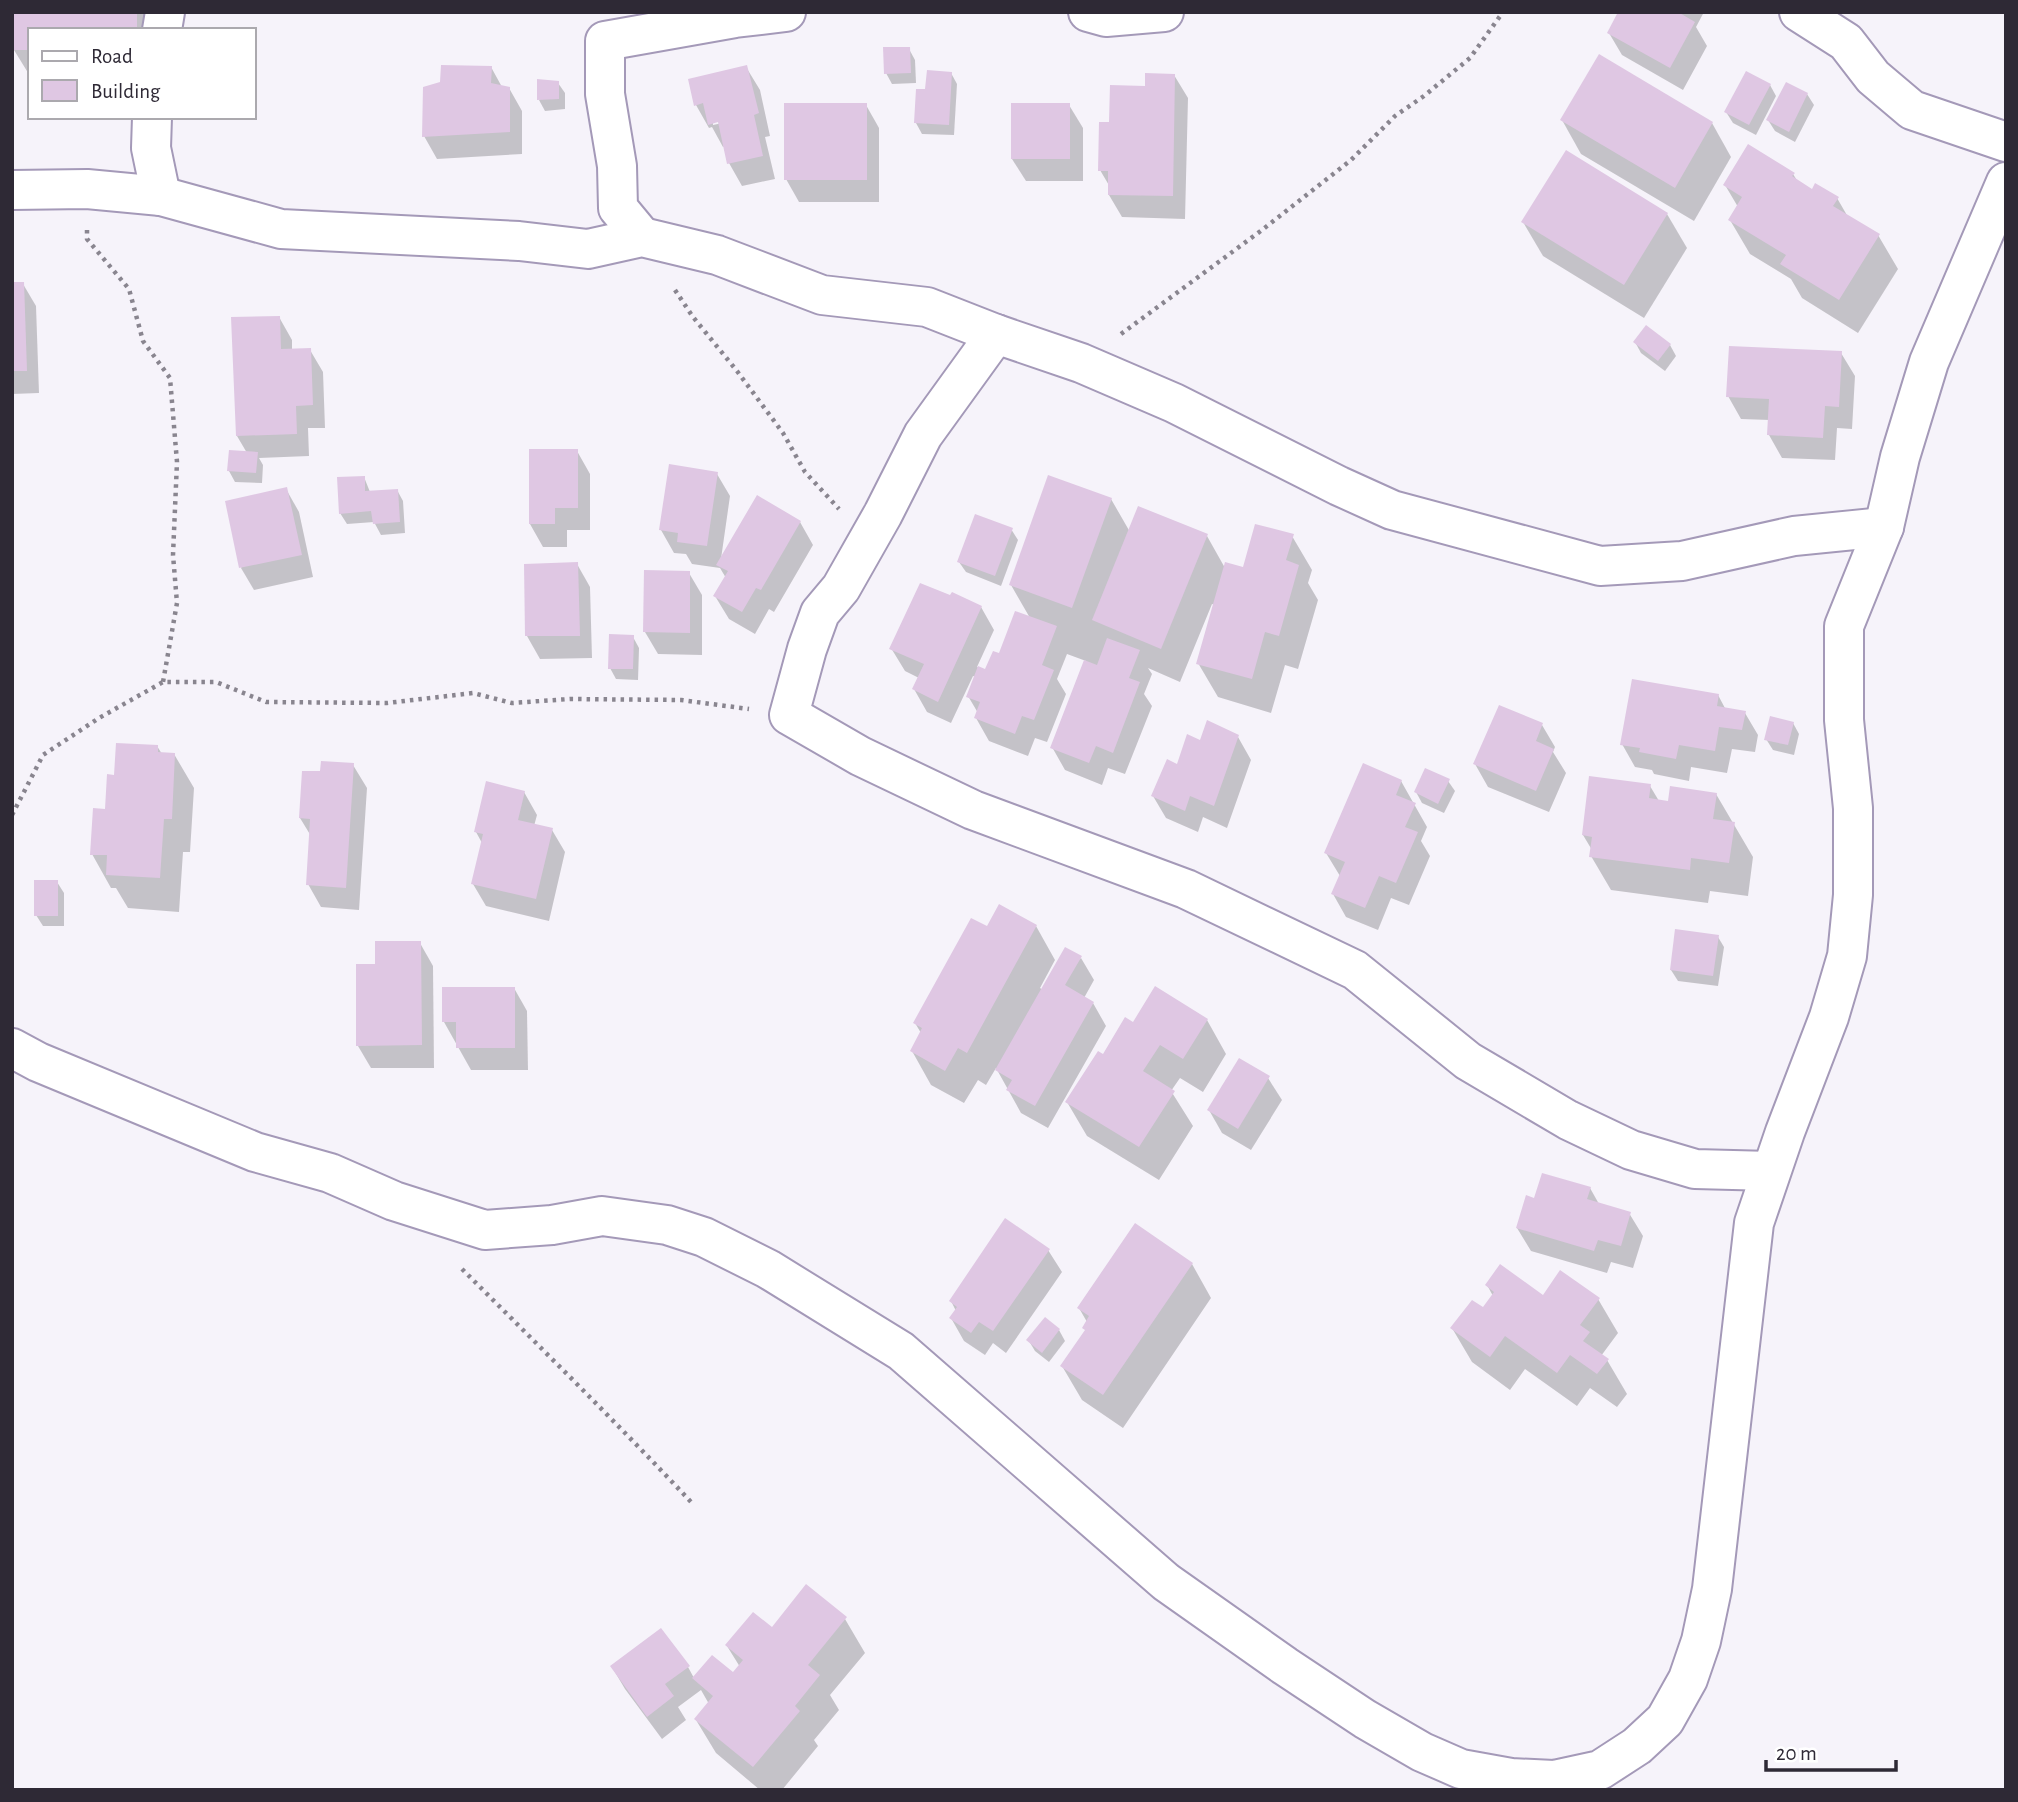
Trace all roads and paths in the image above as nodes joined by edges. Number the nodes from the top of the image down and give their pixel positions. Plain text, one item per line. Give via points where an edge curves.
1 (786, 12) edge
2 (1088, 12) edge
3 (1164, 12) edge
4 (1503, 12) edge
5 (1799, 12) edge
6 (152, 119) edge
7 (2006, 142) edge
8 (2006, 182) edge
9 (87, 188) junction
10 (12, 190) edge
11 (162, 196) junction
12 (642, 237) junction
13 (693, 317) dead end
14 (996, 334) junction
15 (1080, 363) junction
16 (1884, 527) junction
17 (866, 542) junction
18 (163, 682) junction
19 (789, 715) junction
20 (12, 815) edge
21 (12, 1048) edge
22 (1771, 1171) junction
23 (459, 1266) dead end
24 (692, 1503) dead end

1 - 12 street via 605,41 605,94 617,166 618,208
2 - 3 street via 1126,17
4 - 15 path via 1470,58 1395,116 1352,160
5 - 7 street via 1846,42 1873,76 1912,110
6 - 11 street via 151,148
8 - 16 street via 1929,362
9 - 10 street
9 - 11 street
9 - 18 path via 87,239 130,289 143,341 170,378 177,462 173,555 177,603
11 - 12 street via 281,229 588,249
12 - 14 street via 717,255 822,295 926,307
13 - 17 path via 783,433 805,472
14 - 15 street
14 - 17 street via 923,435
15 - 16 street via 1174,403 1392,510 1600,566 1682,561 1794,536
16 - 22 street via 1844,626 1844,720 1853,808 1853,895 1847,956
17 - 19 street via 820,613
18 - 19 path via 216,682 266,702 387,703 473,693 512,703 681,700
18 - 20 path via 43,755
19 - 22 street via 860,756 973,810 1185,889 1355,970 1468,1061 1631,1150 1695,1169
21 - 22 street via 254,1152 330,1173 394,1201 485,1230 601,1216 667,1225 704,1237 768,1269 901,1351 1166,1582 1285,1666 1422,1752 1461,1769 1511,1777 1554,1780 1600,1770 1637,1746 1665,1720 1688,1679 1712,1589 1754,1223
23 - 24 path

